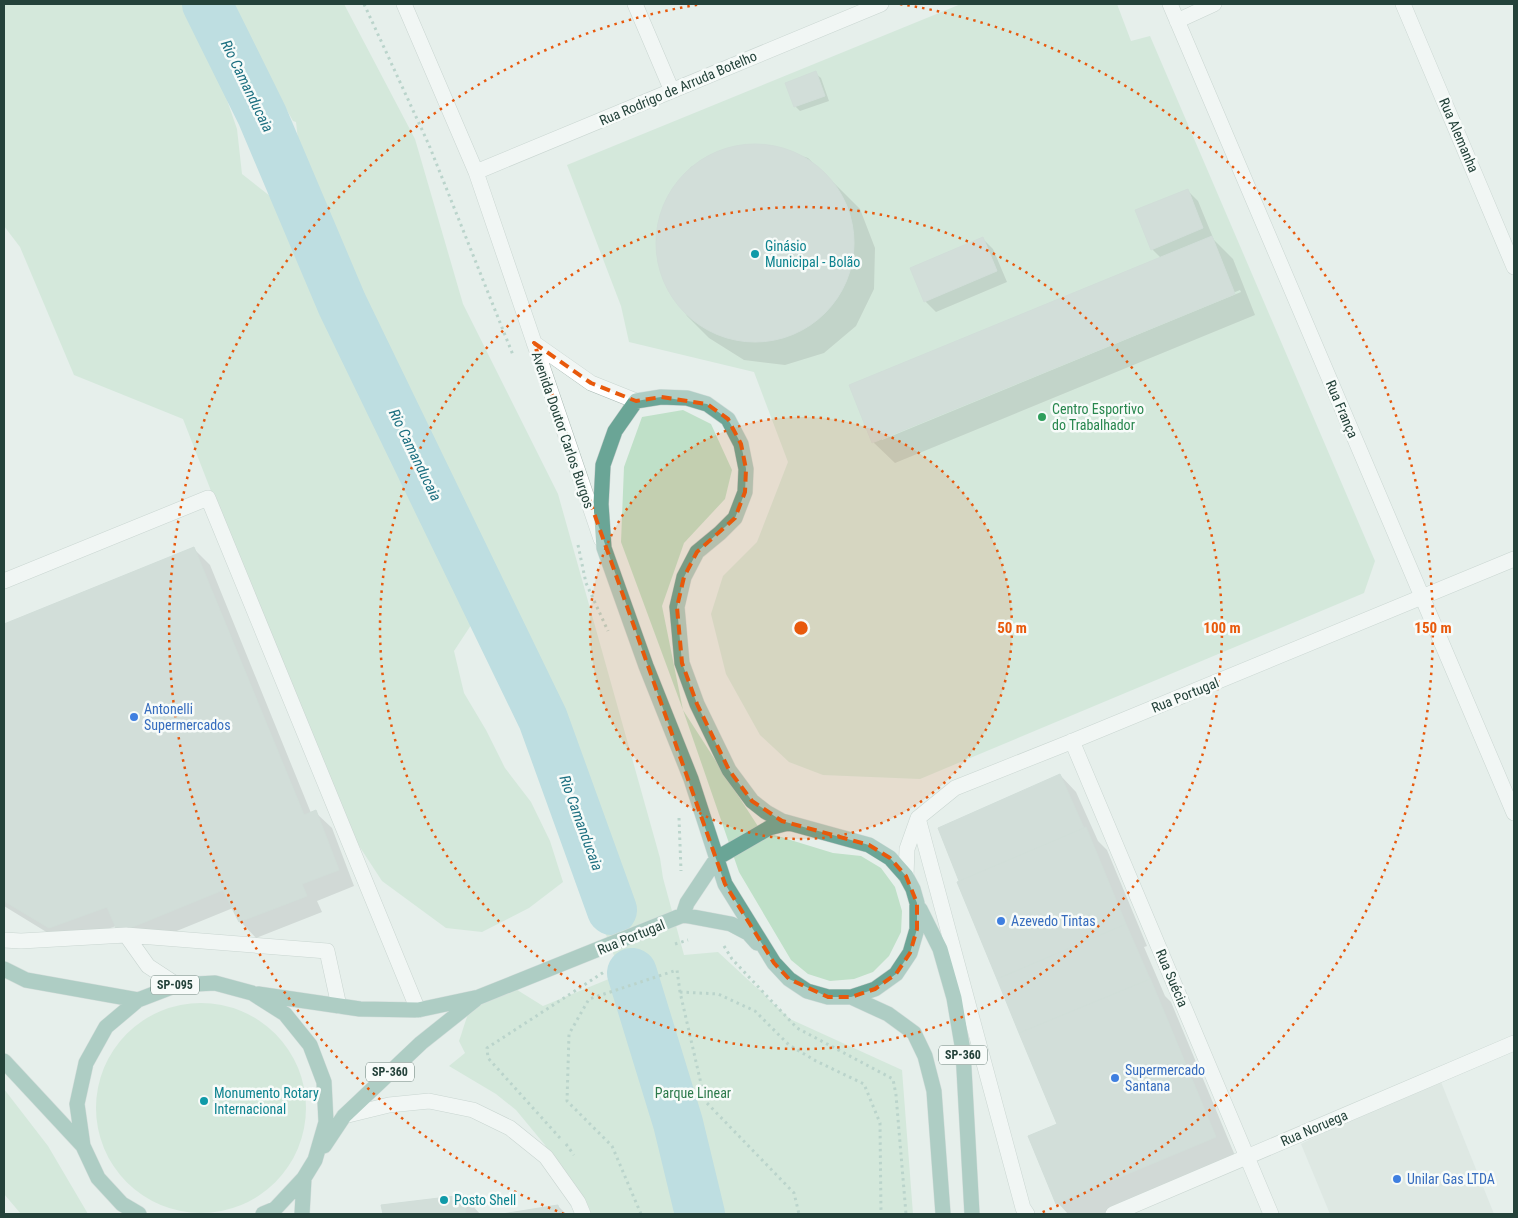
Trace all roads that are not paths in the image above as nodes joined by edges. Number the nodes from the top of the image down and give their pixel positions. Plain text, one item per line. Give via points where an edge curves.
1 (404, 4) edge
2 (635, 4) edge
3 (881, 4) edge
4 (1170, 4) edge
5 (1214, 4) edge
6 (1403, 4) edge
7 (862, 7) edge
8 (1177, 21) junction
9 (672, 91) junction
10 (476, 172) junction
11 (1514, 267) edge
12 (534, 343) junction
13 (636, 401) junction
14 (604, 548) junction
15 (1514, 559) edge
16 (4, 581) edge
17 (1422, 597) junction
18 (1072, 741) junction
19 (1514, 813) edge
20 (918, 818) junction
21 (788, 823) junction
22 (717, 858) junction
23 (906, 876) junction
24 (917, 903) junction
25 (678, 918) junction
26 (126, 935) junction
27 (4, 940) edge
28 (774, 963) junction
29 (4, 969) edge
30 (177, 984) junction
31 (252, 993) junction
32 (479, 997) junction
33 (851, 997) junction
34 (138, 1000) junction
35 (340, 1006) junction
36 (418, 1010) junction
37 (1514, 1042) edge
38 (4, 1061) edge
39 (344, 1116) junction
40 (83, 1146) junction
41 (1247, 1157) junction
42 (315, 1160) junction
43 (304, 1178) junction
44 (140, 1214) edge
45 (263, 1214) edge
46 (302, 1214) edge
47 (583, 1214) edge
48 (943, 1214) edge
49 (972, 1214) edge
50 (1027, 1214) edge
51 (1113, 1214) edge
52 (1271, 1214) edge

1 - 10 street, Avenida Doutor Carlos Burgos
2 - 9 street
3 - 7 street, Rua Rodrigo de Arruda Botelho
4 - 8 street, Rua França
5 - 8 street
6 - 11 street, Rua Alemanha
7 - 9 street, Rua Rodrigo de Arruda Botelho
8 - 17 street, Rua França
9 - 10 street, Rua Rodrigo de Arruda Botelho
10 - 12 street, Avenida Doutor Carlos Burgos
12 - 13 street via 591,383
12 - 14 street, Avenida Doutor Carlos Burgos
13 - 14 main road via 615,431 603,465
13 - 21 main road via 661,397 687,398 707,404 728,419 740,444 746,469 745,492 735,518 697,552 684,577 678,607 682,663 697,704 729,770 752,801
14 - 22 main road, Avenida Doutor Carlos Burgos
15 - 17 street, Rua Portugal
16 - 36 street via 208,498
17 - 18 street, Rua Portugal
17 - 19 street, Rua França
18 - 20 street, Rua Portugal via 955,788
18 - 41 street, Rua Suécia
20 - 23 street via 908,849
20 - 50 street via 1022,1208
21 - 22 main road via 769,828
21 - 23 main road, SP-360 via 869,846 890,858
22 - 25 main road
22 - 28 main road, Avenida Doutor Carlos Burgos via 725,884
23 - 24 main road, SP-360
24 - 33 main road, SP-360 via 918,929 910,953 896,974 875,989
24 - 49 main road, SP-360 via 940,949 954,998 963,1051
25 - 28 main road, SP-360 via 731,924 748,933
25 - 32 main road, Rua Portugal / SP-360
26 - 27 street
26 - 30 street via 148,966
26 - 35 street via 328,951
28 - 33 main road, SP-360 via 807,991 828,997
29 - 34 main road, SP-095 via 26,980
30 - 31 main road, SP-095 via 215,983
30 - 34 main road, SP-095
31 - 35 main road, Rua Portugal / SP-360
31 - 42 main road, SP-095 via 285,1014 314,1054 324,1082 326,1122
32 - 36 main road, Rua Portugal / SP-360
32 - 39 main road, Rua Portugal / SP-360 via 421,1043
33 - 48 main road, SP-360 via 888,1014 914,1033 925,1056 934,1091
34 - 40 main road, SP-095 via 106,1027 86,1063 77,1104
35 - 36 main road, Rua Portugal / SP-360
37 - 41 street, Rua Noruega
38 - 40 main road, SP-095
39 - 42 main road, Rua Portugal / SP-360
39 - 47 street via 429,1101 473,1110 510,1128 546,1158
40 - 44 main road, SP-095 via 98,1178 122,1204
41 - 51 street, Rua Noruega
41 - 52 street, Rua Suécia
42 - 43 main road, SP-095
43 - 45 main road, SP-095 via 275,1209
43 - 46 main road, SP-095

